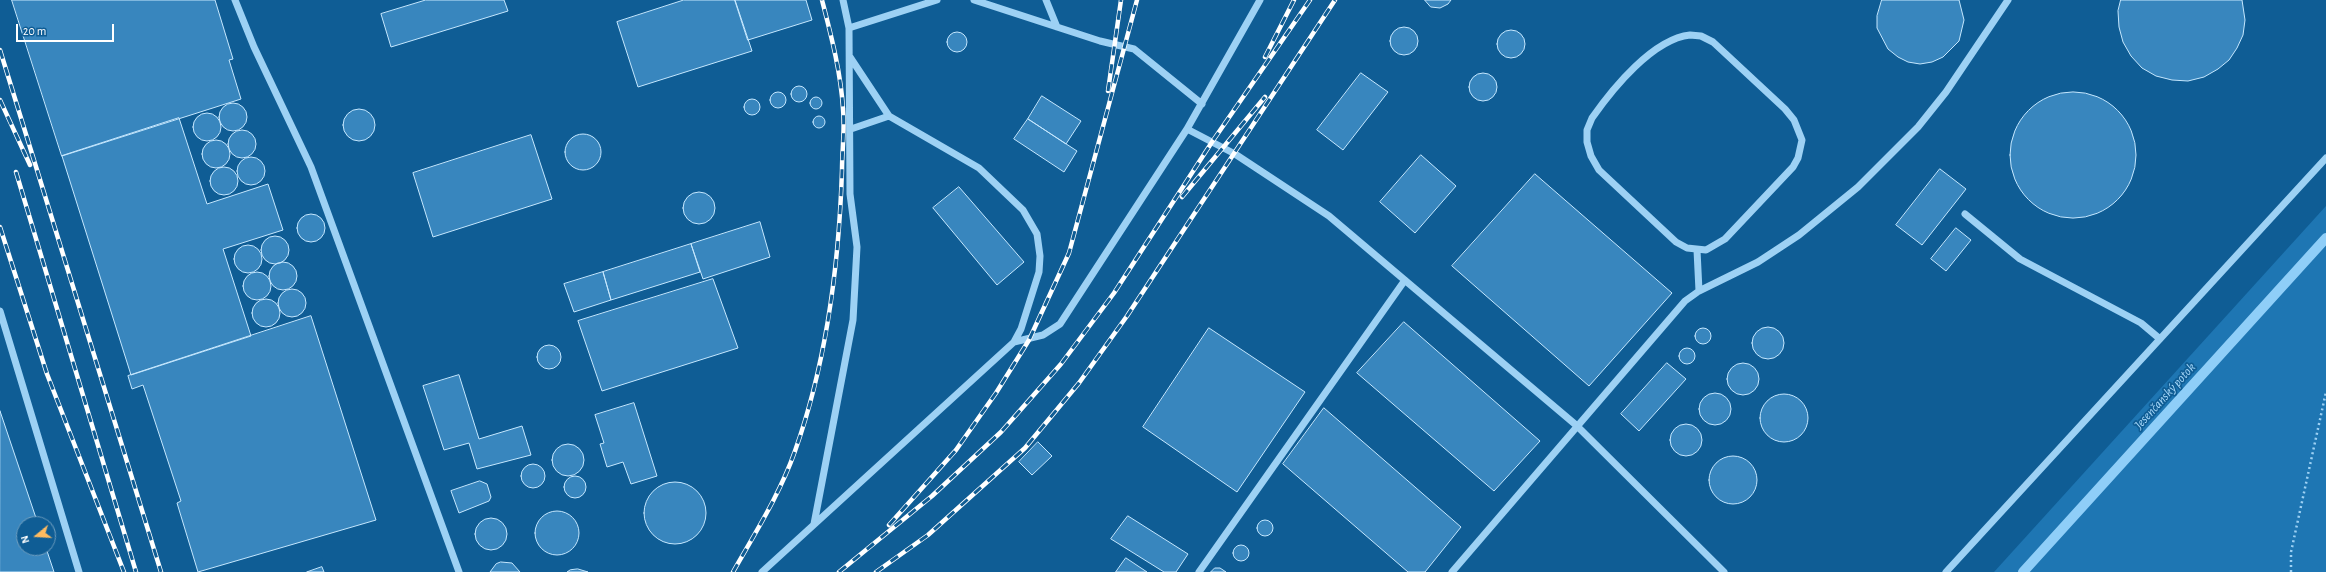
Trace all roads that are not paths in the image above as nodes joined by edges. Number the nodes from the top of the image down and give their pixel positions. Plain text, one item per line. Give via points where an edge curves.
1 (235, 0) edge
2 (843, 0) edge
3 (937, 0) edge
4 (974, 0) edge
5 (1046, 0) edge
6 (1260, 0) edge
7 (2008, 0) edge
8 (1057, 27) junction
9 (849, 28) junction
10 (850, 57) junction
11 (1202, 104) junction
12 (889, 116) junction
13 (851, 129) junction
14 (1187, 129) junction
15 (2326, 158) edge
16 (1965, 214) dead end
17 (1697, 250) junction
18 (1405, 280) junction
19 (1699, 291) junction
20 (0, 311) edge
21 (2160, 339) junction
22 (1014, 342) junction
23 (1576, 425) junction
24 (814, 524) junction
25 (80, 572) edge
26 (459, 572) edge
27 (762, 572) edge
28 (1198, 572) edge
29 (1452, 572) edge
30 (1724, 572) edge
31 (1946, 572) edge

1 - 26 lane via 254,47 311,167
2 - 9 lane
3 - 9 lane
4 - 8 lane
5 - 8 lane
6 - 11 lane
7 - 19 lane via 1946,92 1918,127 1883,163 1799,235 1758,262
8 - 11 lane via 1100,42 1134,48
9 - 10 lane
10 - 12 lane
10 - 13 lane
11 - 14 lane
12 - 13 lane
12 - 22 lane via 979,168 1023,210 1037,234 1040,256 1038,272 1021,329
13 - 24 lane via 850,194 857,247 853,320
14 - 18 lane via 1235,154 1329,216
14 - 22 lane via 1060,324 1044,335
15 - 21 lane
16 - 21 lane via 2020,259 2141,323
17 - 17 lane via 1714,247 1725,239 1793,167 1801,150 1802,140 1794,120 1713,42 1701,36 1690,35 1680,36 1668,42 1645,58 1592,118 1587,130 1587,142 1591,156 1608,180 1667,235 1687,248
17 - 19 lane
18 - 23 lane
18 - 28 lane
19 - 23 lane via 1671,314
20 - 25 lane
21 - 31 lane
22 - 24 lane
23 - 29 lane
23 - 30 lane
24 - 27 lane

